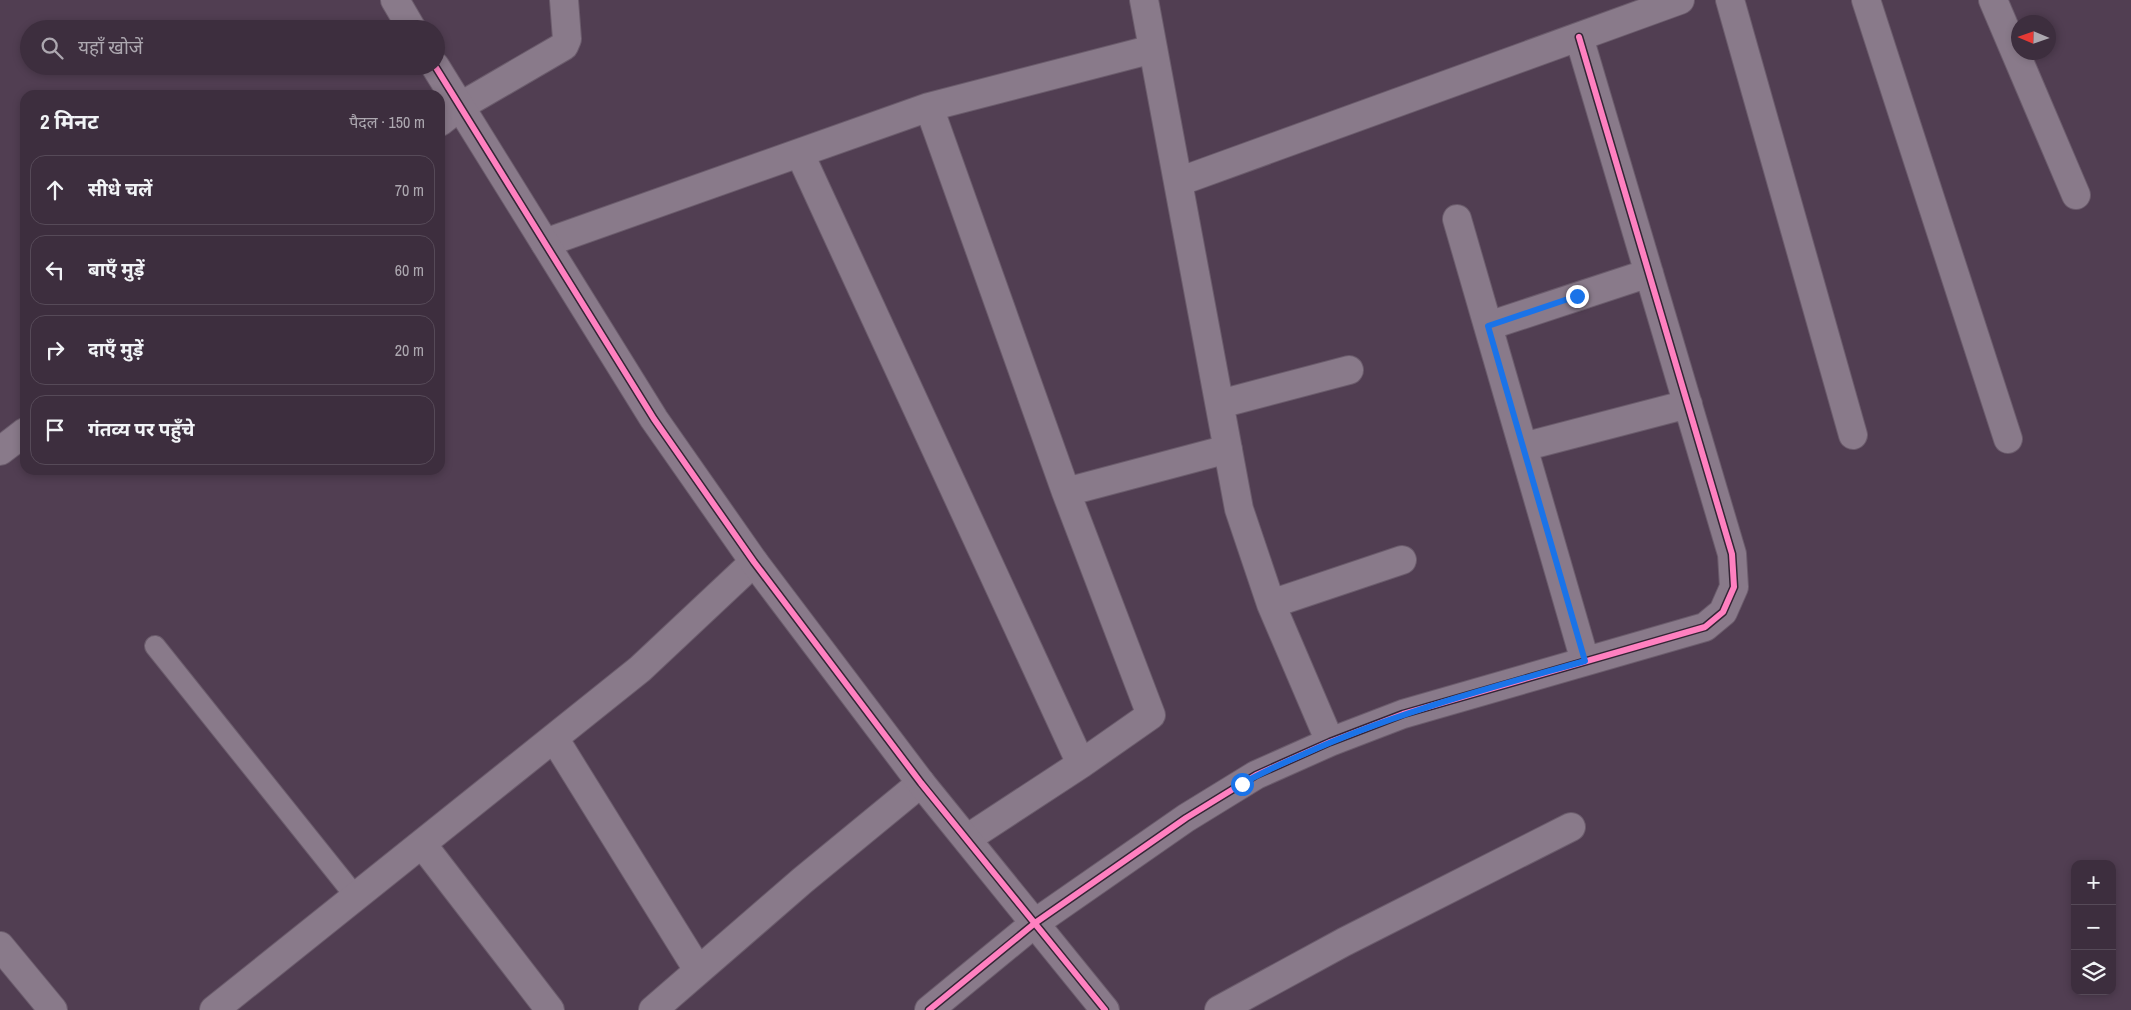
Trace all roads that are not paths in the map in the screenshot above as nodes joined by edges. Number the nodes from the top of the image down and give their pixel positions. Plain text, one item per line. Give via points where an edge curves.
1 (395, 0) edge
2 (564, 0) edge
3 (1144, 0) edge
4 (1680, 0) edge
5 (1730, 0) edge
6 (1866, 0) edge
7 (1993, 0) edge
8 (407, 20) edge
9 (1579, 37) junction
10 (1153, 49) junction
11 (438, 75) edge
12 (442, 90) edge
13 (445, 98) edge
14 (929, 107) junction
15 (450, 114) edge
16 (800, 154) junction
17 (1178, 182) junction
18 (2076, 195) dead end
19 (1457, 219) dead end
20 (545, 243) junction
21 (1649, 273) junction
22 (1488, 326) junction
23 (1349, 370) dead end
24 (1220, 404) junction
25 (1688, 404) junction
26 (1853, 435) dead end
27 (20, 436) edge
28 (2008, 439) dead end
29 (1523, 447) junction
30 (1228, 449) junction
31 (0, 451) edge
32 (1066, 492) junction
33 (1402, 560) dead end
34 (754, 562) junction
35 (1271, 604) junction
36 (155, 646) dead end
37 (1585, 661) junction
38 (554, 738) junction
39 (1330, 742) junction
40 (1081, 764) junction
41 (922, 782) junction
42 (1571, 827) dead end
43 (968, 838) junction
44 (422, 844) junction
45 (356, 898) junction
46 (1035, 923) junction
47 (0, 946) edge
48 (698, 970) junction
49 (53, 1010) edge
50 (214, 1010) edge
51 (550, 1010) edge
52 (653, 1010) edge
53 (929, 1010) edge
54 (1105, 1010) edge
55 (1219, 1010) edge

1 - 8 street
2 - 15 street via 567,40 564,46
3 - 10 street
4 - 9 street
5 - 26 street
6 - 28 street
7 - 18 street
9 - 17 street
9 - 21 street
10 - 14 street
10 - 17 street
11 - 12 street
13 - 15 street
14 - 16 street
14 - 32 street
15 - 20 street
16 - 20 street
16 - 40 street
17 - 24 street
19 - 22 street
20 - 34 street via 654,420
21 - 22 street
21 - 25 street
22 - 29 street
23 - 24 street
24 - 30 street
25 - 29 street
25 - 37 street via 1732,554 1734,587 1723,612 1705,627
27 - 31 street
29 - 37 street
30 - 32 street
30 - 35 street via 1240,509
32 - 40 street via 1151,715
33 - 35 street
34 - 38 street via 640,669
34 - 41 street
35 - 39 street
36 - 45 lane
37 - 39 street via 1403,714
38 - 44 street
38 - 48 street
39 - 46 street via 1256,775 1186,818
40 - 43 street
41 - 43 street
41 - 48 street
42 - 55 street via 1344,942
43 - 46 street
44 - 45 street
44 - 51 street
45 - 50 street
46 - 53 street
46 - 54 street
47 - 49 street
48 - 52 street

